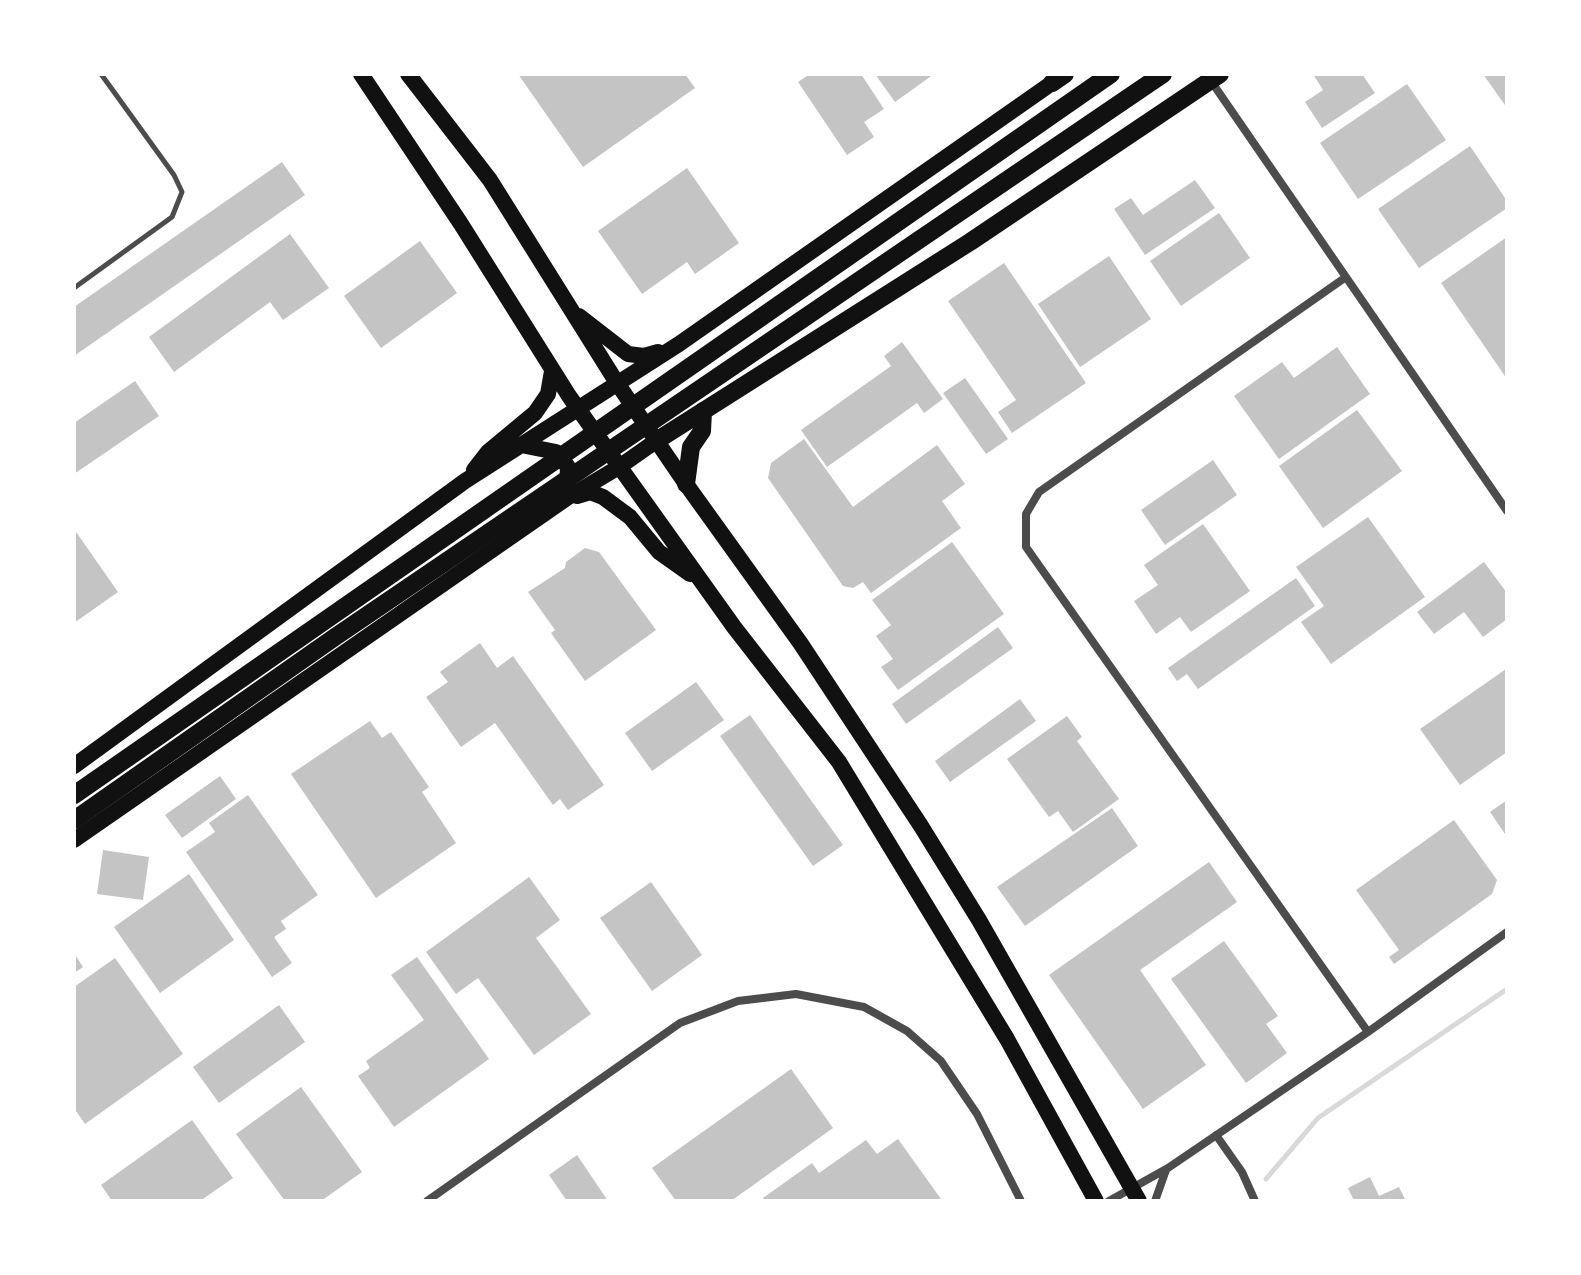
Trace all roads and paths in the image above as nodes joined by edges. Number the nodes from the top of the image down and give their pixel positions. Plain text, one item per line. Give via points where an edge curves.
1 (101, 74) edge
2 (361, 74) edge
3 (408, 74) edge
4 (1111, 74) edge
5 (1163, 74) edge
6 (1206, 74) edge
7 (1220, 74) edge
8 (1059, 79) edge
9 (1346, 277) junction
10 (74, 288) edge
11 (572, 310) junction
12 (679, 344) junction
13 (552, 371) junction
14 (617, 383) junction
15 (578, 408) junction
16 (703, 411) junction
17 (656, 441) junction
18 (521, 445) junction
19 (619, 467) junction
20 (465, 481) junction
21 (686, 484) junction
22 (567, 498) junction
23 (1507, 511) edge
24 (702, 582) junction
25 (74, 766) edge
26 (74, 795) edge
27 (74, 820) edge
28 (74, 840) edge
29 (1507, 932) edge
30 (1368, 1032) junction
31 (1216, 1135) junction
32 (1166, 1169) junction
33 (1136, 1194) edge
34 (427, 1201) edge
35 (1021, 1201) edge
36 (1096, 1201) edge
37 (1109, 1201) edge
38 (1155, 1201) edge
39 (1255, 1201) edge

1 - 10 lane via 182,192 172,217
2 - 13 highway
3 - 11 highway via 490,180
4 - 26 highway
5 - 27 highway
6 - 9 street
7 - 16 highway via 970,242
8 - 12 highway
9 - 23 street
9 - 30 street via 1039,492 1026,514 1026,547
11 - 12 highway via 628,354 644,356
11 - 14 highway
12 - 14 highway
13 - 15 highway
13 - 20 highway via 548,394 535,413 488,452
14 - 15 highway
14 - 17 highway
15 - 18 highway
15 - 19 highway
16 - 17 highway
16 - 21 highway
17 - 19 highway
17 - 21 highway
18 - 20 highway
18 - 22 highway via 556,452 568,467
19 - 22 highway
19 - 24 highway
20 - 25 highway
21 - 33 highway via 801,644 921,826
22 - 24 highway via 590,492 603,497 630,517 659,552
22 - 28 highway
24 - 36 highway via 839,762 1007,1039
29 - 30 street
30 - 31 street
31 - 32 street
31 - 39 street
32 - 33 street
32 - 38 street
33 - 37 street
34 - 35 street via 680,1023 738,1001 796,994 864,1007 907,1031 941,1061 977,1114

